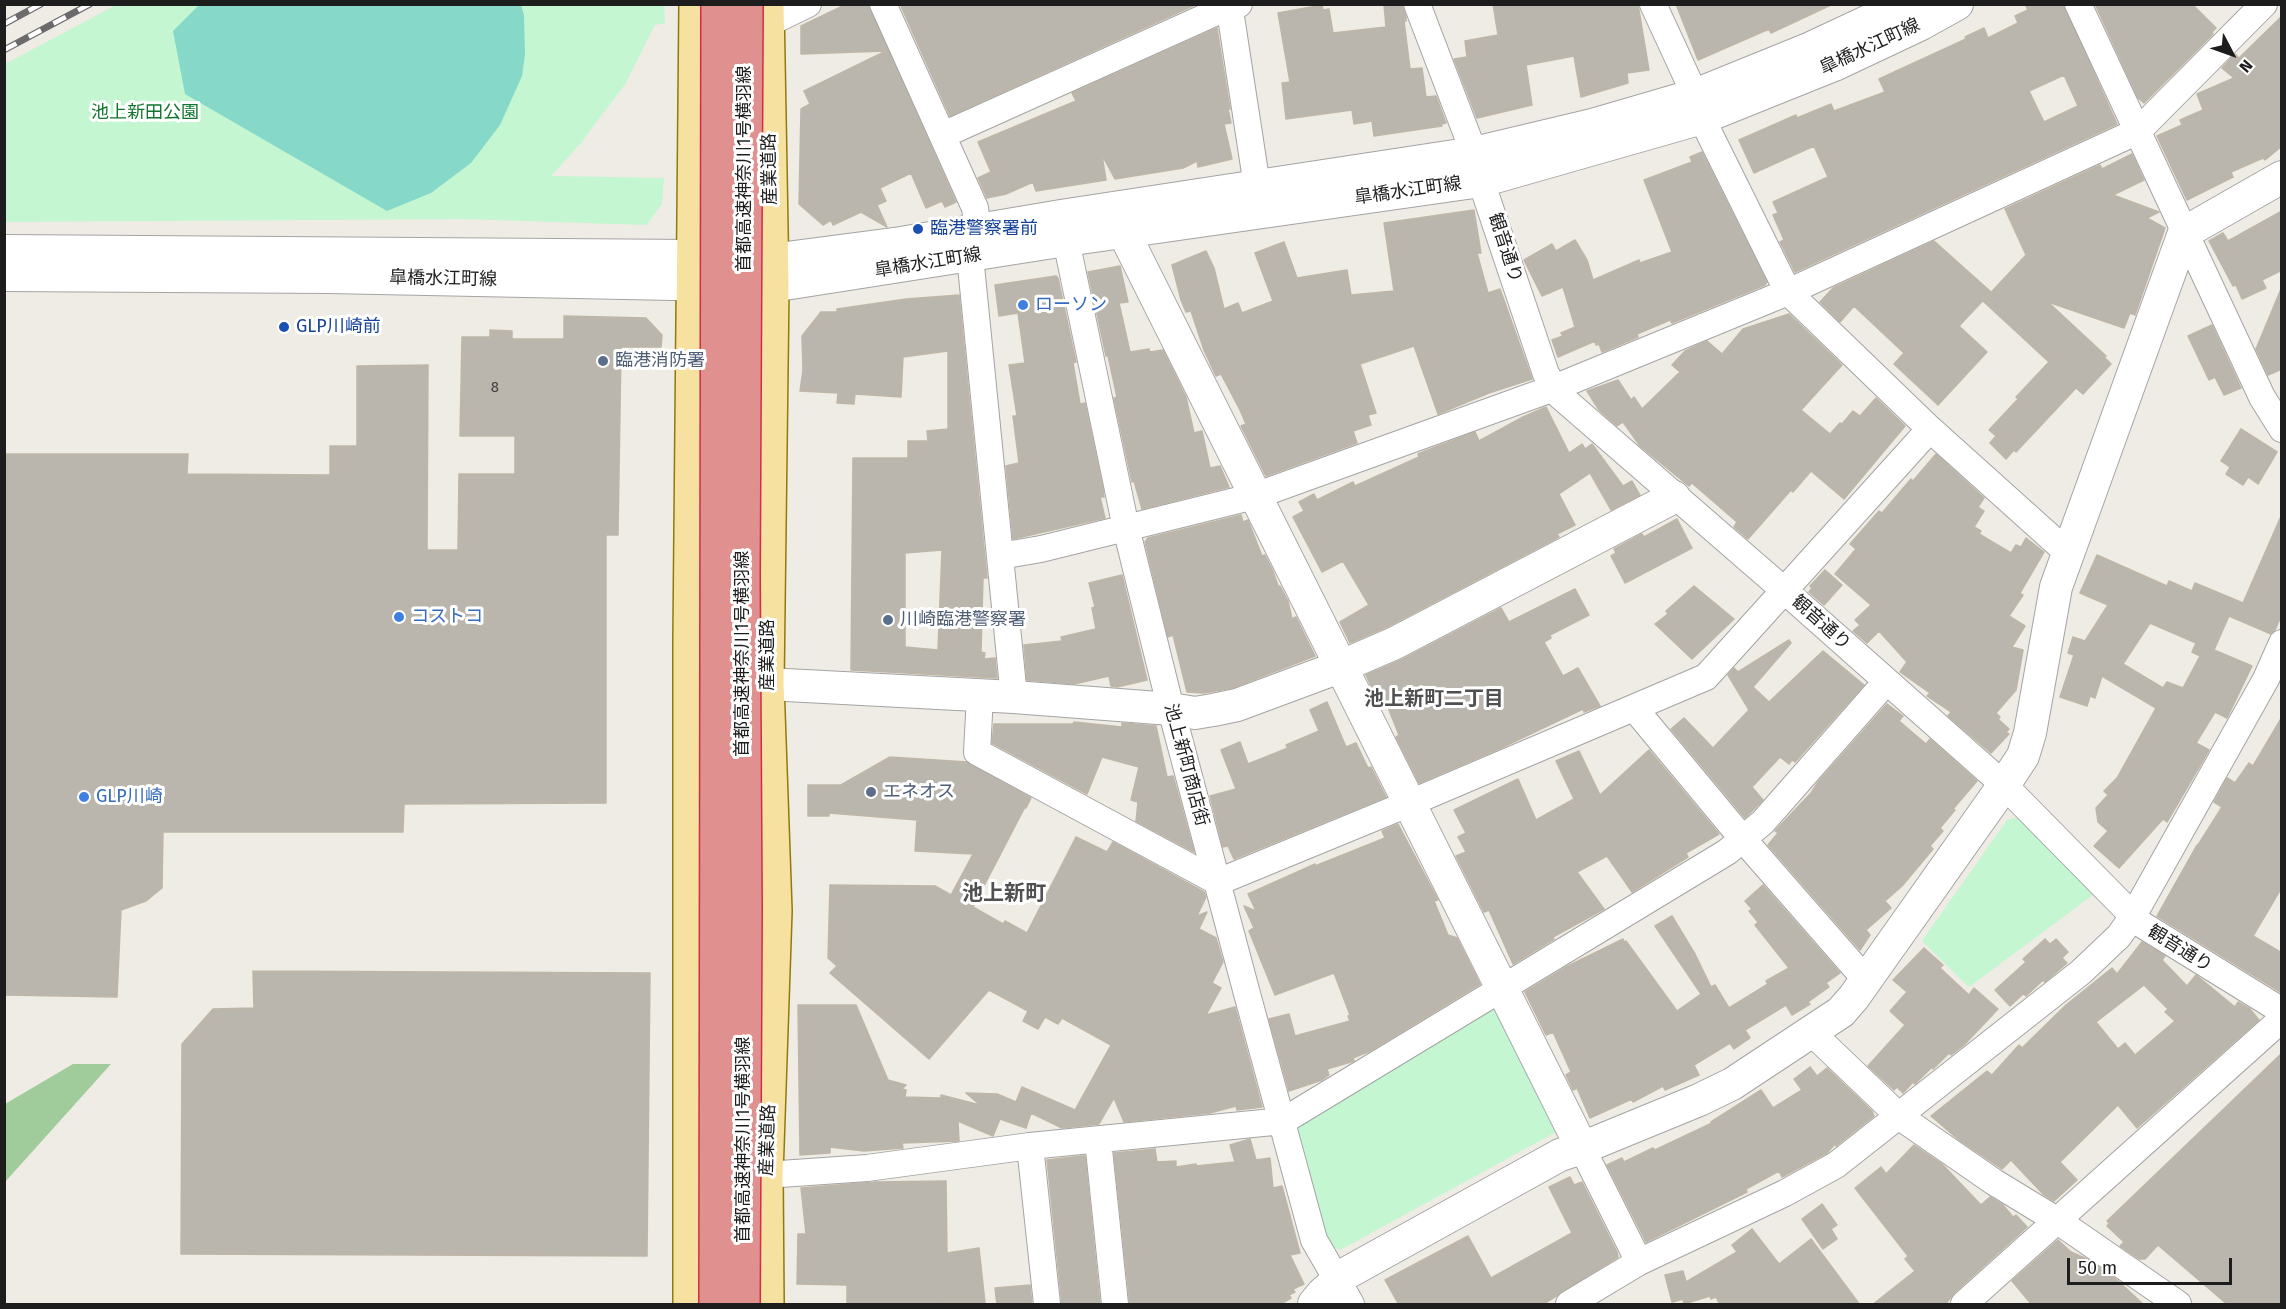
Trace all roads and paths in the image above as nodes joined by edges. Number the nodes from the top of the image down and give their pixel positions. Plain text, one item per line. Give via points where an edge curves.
1 (696, 4) edge
2 (718, 4) edge
3 (808, 4) edge
4 (883, 4) edge
5 (1417, 4) edge
6 (1653, 4) edge
7 (1905, 4) edge
8 (1957, 4) edge
9 (2078, 4) edge
10 (2264, 4) edge
11 (1233, 5) edge
12 (760, 11) edge
13 (1698, 107) junction
14 (2138, 131) junction
15 (944, 135) junction
16 (1477, 167) junction
17 (2282, 177) edge
18 (1257, 186) junction
19 (2184, 232) junction
20 (1124, 233) junction
21 (1066, 240) junction
22 (974, 243) junction
23 (4, 251) edge
24 (693, 270) junction
25 (772, 273) junction
26 (4, 275) edge
27 (1788, 292) junction
28 (1554, 388) junction
29 (1930, 429) junction
30 (2282, 429) edge
31 (1256, 496) junction
32 (1674, 497) junction
33 (1126, 528) junction
34 (2068, 553) junction
35 (1000, 556) junction
36 (1785, 591) junction
37 (2282, 643) edge
38 (1342, 666) junction
39 (2273, 675) edge
40 (1886, 682) junction
41 (767, 684) junction
42 (980, 696) junction
43 (1014, 697) junction
44 (1634, 708) junction
45 (1171, 709) junction
46 (2004, 785) junction
47 (1410, 803) junction
48 (1742, 838) junction
49 (1218, 882) junction
50 (2133, 916) junction
51 (1866, 980) junction
52 (1503, 989) junction
53 (2282, 1011) edge
54 (2282, 1019) edge
55 (1810, 1031) junction
56 (1900, 1117) junction
57 (1283, 1121) junction
58 (1098, 1140) junction
59 (1030, 1146) junction
60 (1582, 1148) junction
61 (766, 1175) junction
62 (2058, 1221) junction
63 (1639, 1263) junction
64 (1344, 1292) edge
65 (690, 1305) edge
66 (716, 1305) edge
67 (743, 1305) edge
68 (767, 1305) edge
69 (1047, 1305) edge
70 (1115, 1305) edge
71 (1314, 1305) edge
72 (1569, 1305) edge
73 (1964, 1305) edge
74 (2178, 1305) edge

1 - 24 main road
2 - 66 highway, 首都高速神奈川1号横羽線, bridge
3 - 12 street
4 - 15 street
5 - 16 street, 観音通り
6 - 13 street
7 - 13 street, 皐橋水江町線
8 - 13 street, 皐橋水江町線 via 1834,65
9 - 14 street
10 - 14 street
11 - 15 street
11 - 18 street
12 - 25 main road, 産業道路
12 - 67 highway, 首都高速神奈川1号横羽線, bridge via 743,575
13 - 16 street, 皐橋水江町線 via 1592,125
13 - 27 street
14 - 19 street
14 - 27 street
15 - 22 street via 975,208
16 - 18 street, 皐橋水江町線
16 - 20 street, 皐橋水江町線
16 - 28 street, 観音通り
17 - 19 street
18 - 22 street, 皐橋水江町線
19 - 30 street via 2262,397
19 - 34 street
20 - 21 street, 皐橋水江町線
20 - 31 street
21 - 22 street, 皐橋水江町線
21 - 33 street, 池上新町商店街
22 - 25 street, 皐橋水江町線
22 - 35 street
23 - 24 street, 皐橋水江町線
24 - 25 street, 皐橋水江町線
24 - 26 street, 皐橋水江町線 via 339,277
24 - 65 main road
25 - 41 main road, 産業道路
27 - 28 street
27 - 29 street
28 - 31 street
28 - 32 street, 観音通り
29 - 34 street
29 - 36 street
31 - 33 street
31 - 38 street
32 - 36 street, 観音通り
32 - 38 street via 1395,643
33 - 35 street
33 - 45 street, 池上新町商店街
34 - 46 street via 2056,587 2030,733 2023,756
35 - 43 street
36 - 40 street, 観音通り
36 - 44 street via 1706,677
37 - 39 street
38 - 45 street via 1238,705 1195,713
38 - 47 street
39 - 50 street
40 - 46 street, 観音通り
40 - 48 street via 1763,822
41 - 42 street
41 - 61 main road, 産業道路 via 775,911
42 - 43 street
42 - 49 street via 977,752
43 - 45 street
44 - 47 street
44 - 48 street
45 - 49 street, 池上新町商店街
46 - 50 street, 観音通り
46 - 51 street
47 - 49 street
47 - 52 street
48 - 51 street
48 - 52 street via 1727,852
49 - 57 street, 池上新町商店街
50 - 53 street, 観音通り
50 - 56 street via 2119,936 2081,972
51 - 55 street via 1841,1012
52 - 57 street
52 - 60 street
54 - 62 street
55 - 56 street
55 - 60 street via 1716,1093
56 - 62 street
56 - 63 street via 1836,1166
57 - 58 street
57 - 64 street, 池上新町商店街 via 1314,1240
58 - 59 street
58 - 70 street
59 - 61 street via 867,1168
59 - 69 street
60 - 63 street
60 - 64 street via 1560,1155 1345,1274
61 - 68 main road, 産業道路
62 - 73 street
62 - 74 street
63 - 72 street
64 - 71 street via 1323,1293

